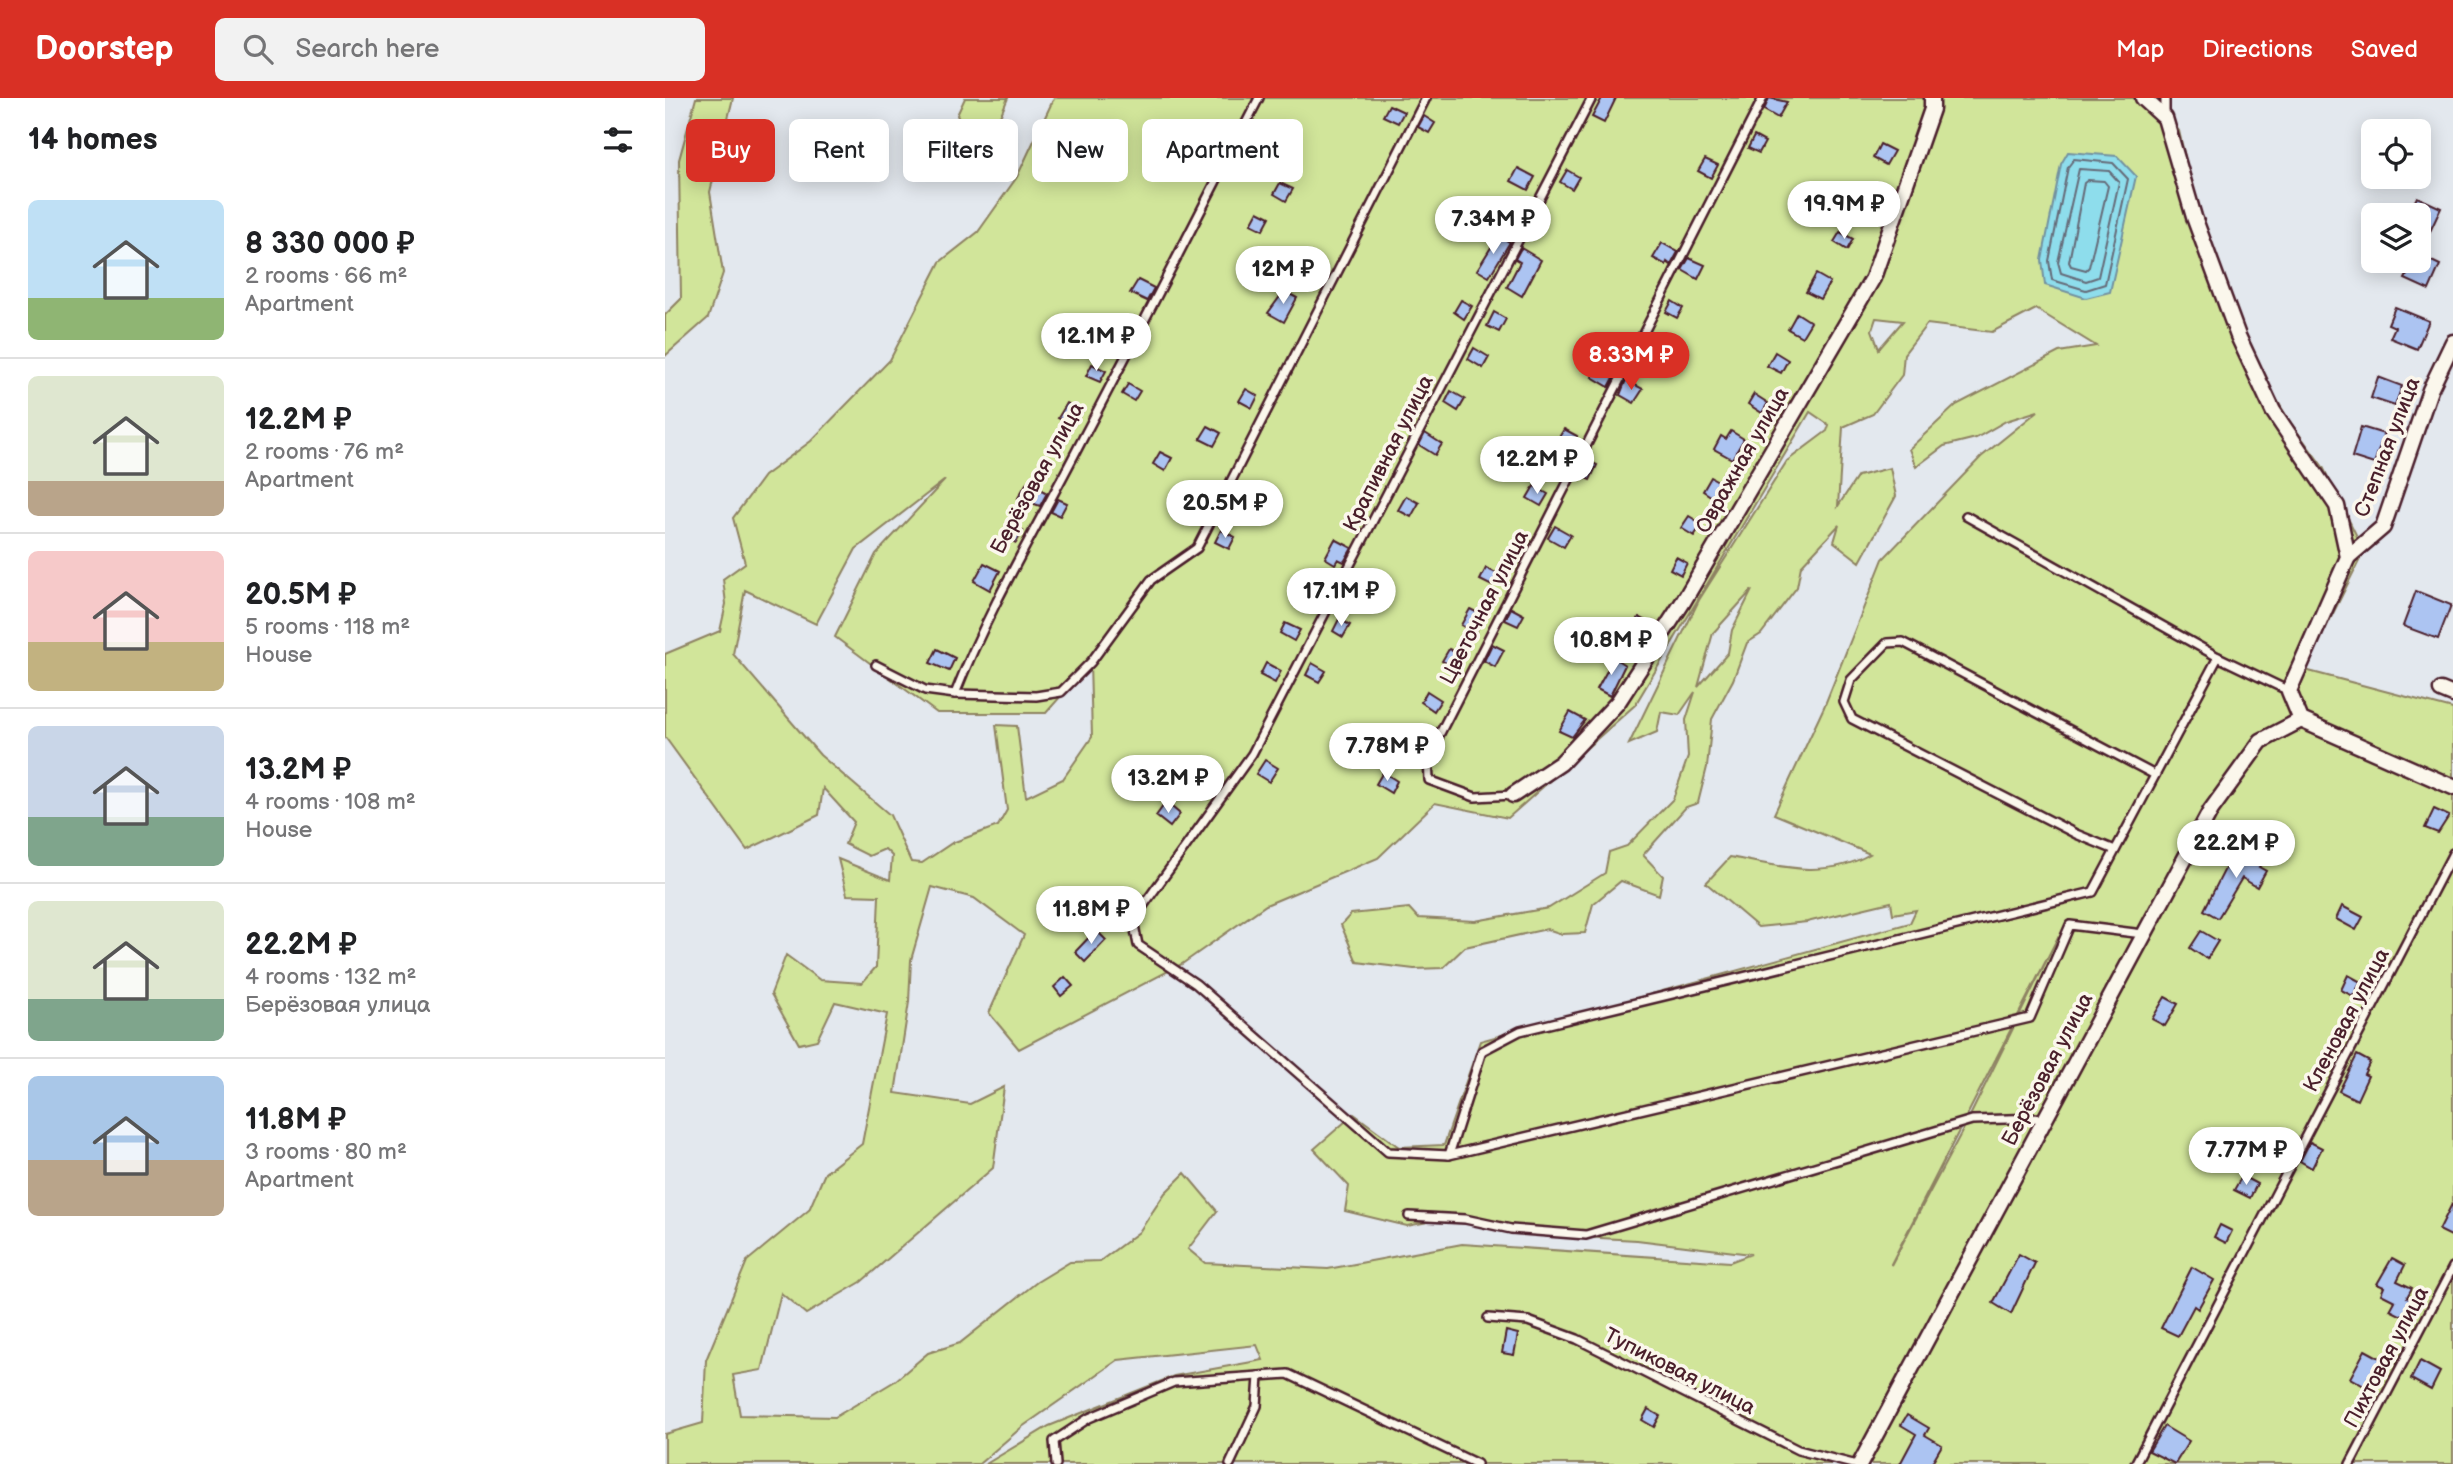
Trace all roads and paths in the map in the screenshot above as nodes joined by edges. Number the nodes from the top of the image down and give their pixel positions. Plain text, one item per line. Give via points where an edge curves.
1 (1259, 98) edge
2 (1426, 98) edge
3 (1592, 98) edge
4 (1763, 98) edge
5 (1932, 98) edge
6 (2143, 98) edge
7 (2165, 98) edge
8 (2165, 118) junction
9 (2453, 342) edge
10 (1966, 516) dead end
11 (2349, 557) junction
12 (2218, 657) junction
13 (876, 665) dead end
14 (2290, 691) junction
15 (955, 694) junction
16 (2301, 720) junction
17 (2155, 775) junction
18 (2453, 787) edge
19 (1513, 794) joint
20 (2115, 850) junction
21 (2453, 853) edge
22 (2144, 934) junction
23 (2045, 1118) junction
24 (1449, 1155) junction
25 (1409, 1216) dead end
26 (2453, 1267) edge
27 (1488, 1318) dead end
28 (1259, 1376) junction
29 (1056, 1464) edge
30 (1230, 1464) edge
31 (1477, 1464) edge
32 (1853, 1464) edge
33 (1860, 1464) edge
34 (2135, 1464) edge
35 (2350, 1464) edge

1 - 15 lane, Берёзовая улица via 1013,565
2 - 15 lane via 1197,548 1151,580 1091,662 1061,692 1036,696
3 - 24 lane, Крапивная улица via 1252,754 1133,920 1138,945 1196,984 1388,1152
4 - 19 lane, Цветочная улица via 1428,757 1429,780 1475,797
5 - 19 street, Овражная улица via 1873,278 1683,602 1618,702 1561,763
6 - 8 street
7 - 8 lane
8 - 11 street via 2194,217 2238,337 2273,411 2337,506
9 - 11 street, Степная улица via 2430,390 2383,527
10 - 12 lane
11 - 14 street
12 - 14 lane
12 - 17 lane
13 - 15 lane via 925,690
14 - 16 street
16 - 18 street
16 - 22 street, Берёзовая улица via 2262,741 2211,810
17 - 20 lane
17 - 20 lane via 1903,642 1887,643 1851,680 1844,702 1852,719
20 - 24 lane via 2093,892 1520,1031 1482,1051
21 - 34 lane, Кленовая улица
22 - 23 street, Берёзовая улица
22 - 24 lane via 2070,925 2030,1018
23 - 25 lane via 1972,1120 1586,1235
23 - 33 street, Берёзовая улица
26 - 35 lane, Пихтовая улица
27 - 32 lane, Тупиковая улица via 1528,1321 1577,1339 1798,1450
28 - 29 lane via 1174,1382 1089,1418 1054,1441
28 - 30 lane via 1257,1406
28 - 31 lane via 1288,1374

